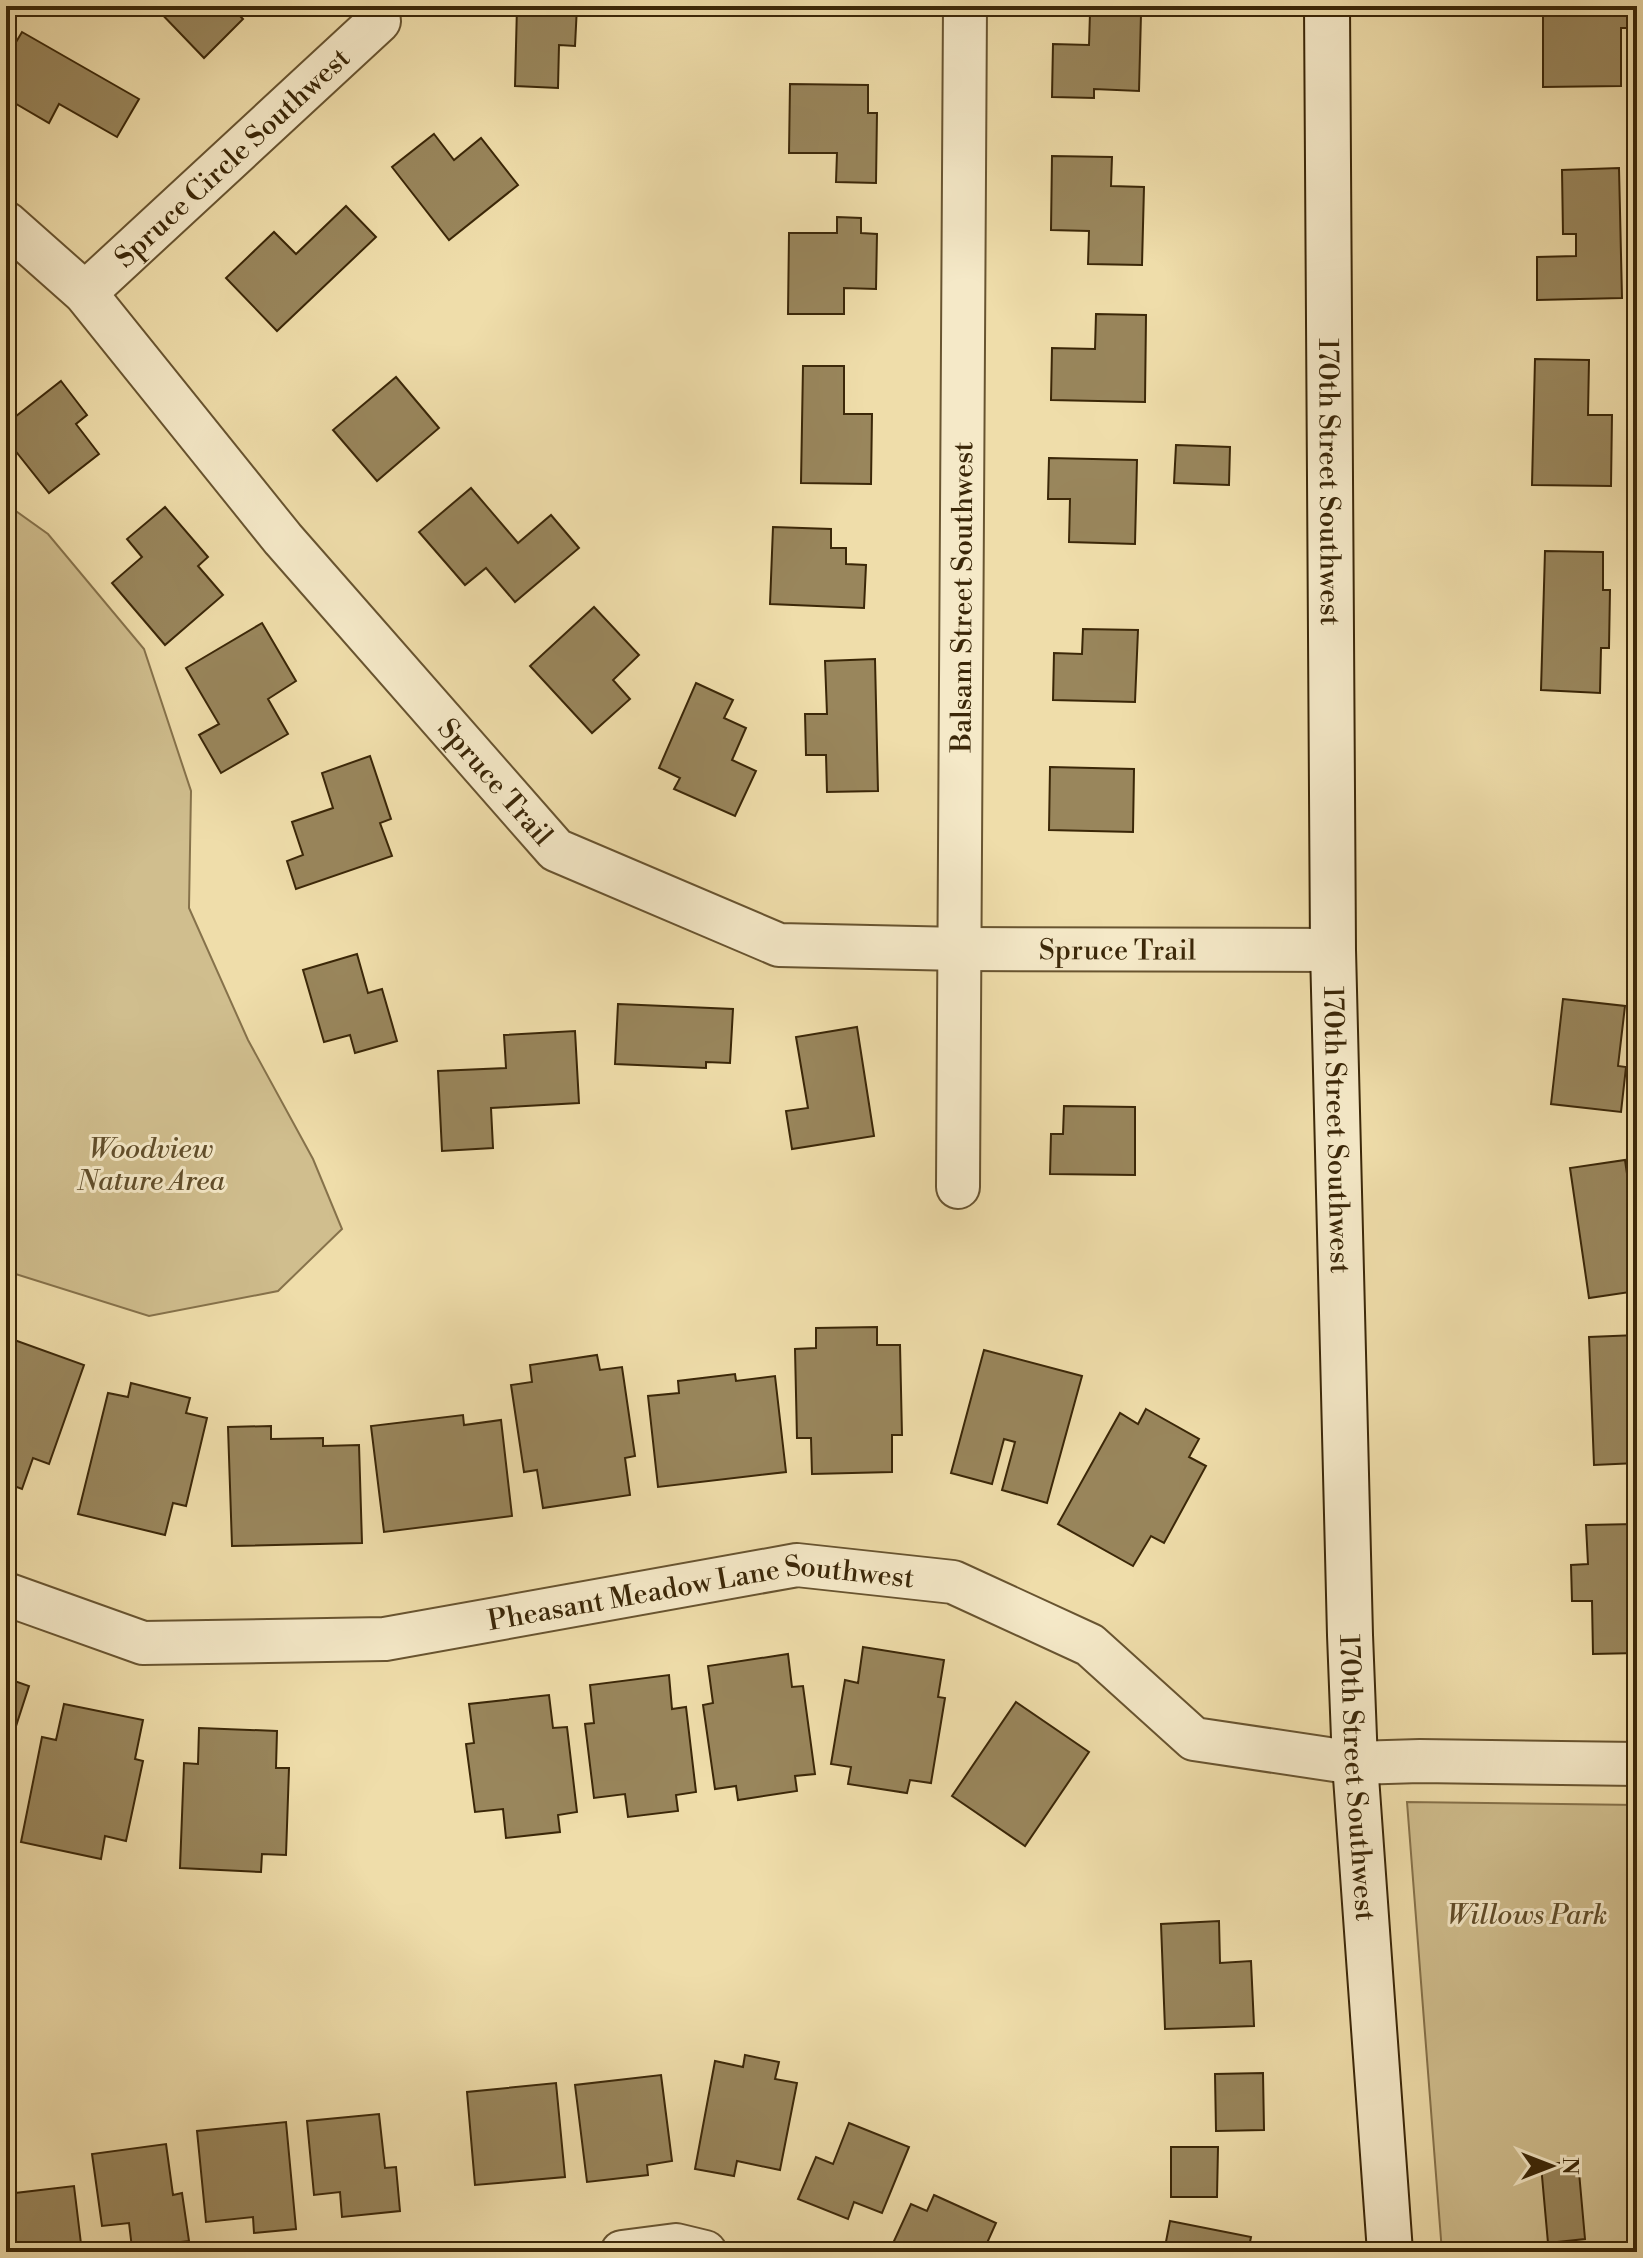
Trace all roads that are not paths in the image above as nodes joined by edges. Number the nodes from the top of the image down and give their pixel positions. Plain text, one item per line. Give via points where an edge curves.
1 (965, 6) edge
2 (1327, 6) edge
3 (379, 21) dead end
4 (6, 223) edge
5 (85, 293) junction
6 (961, 949) junction
7 (1333, 950) junction
8 (958, 1187) dead end
9 (6, 1594) edge
10 (1355, 1763) junction
11 (1637, 1764) edge
12 (622, 2252) edge
13 (705, 2252) edge
14 (1390, 2252) edge

1 - 6 street, Balsam Street Southwest
2 - 7 street, 170th Street Southwest
3 - 5 street, Spruce Circle Southwest
4 - 5 street, Spruce Trail
5 - 6 street, Spruce Trail via 283,539 556,850 779,945
6 - 7 street, Spruce Trail
6 - 8 street, Balsam Street Southwest
7 - 10 street, 170th Street Southwest
9 - 10 street, Pheasant Meadow Lane Southwest via 143,1643 385,1639 797,1565 953,1582 1090,1645 1194,1739
10 - 11 street, Pheasant Meadow Lane Southwest
10 - 14 street, 170th Street Southwest
12 - 13 street via 676,2245

